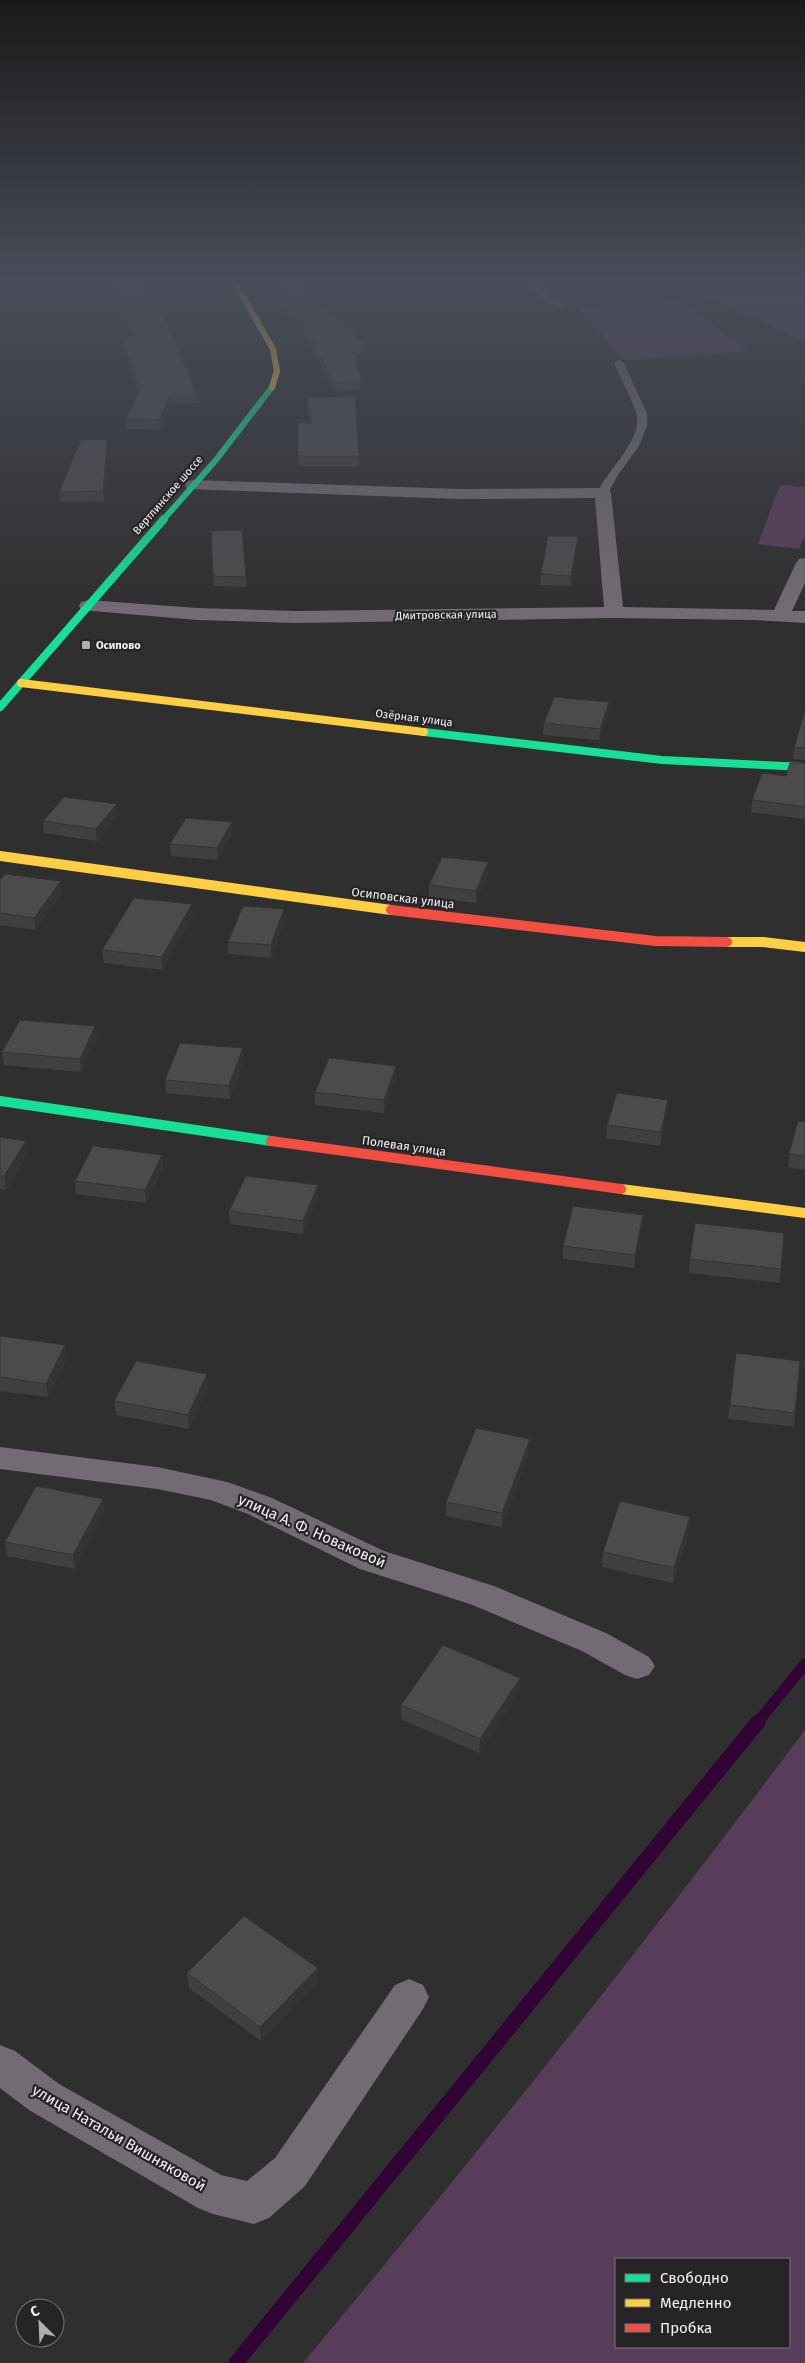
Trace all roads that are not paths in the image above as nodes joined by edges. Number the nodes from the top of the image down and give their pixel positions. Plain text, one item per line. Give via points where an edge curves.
1 (271, 389) edge
2 (631, 389) edge
3 (193, 485) junction
4 (603, 493) junction
5 (805, 563) edge
6 (88, 606) junction
7 (614, 612) junction
8 (781, 615) junction
9 (805, 618) edge
10 (21, 684) junction
11 (0, 707) edge
12 (805, 767) edge
13 (0, 856) edge
14 (805, 947) edge
15 (0, 1101) edge
16 (805, 1214) edge
17 (0, 1458) edge
18 (637, 1666) dead end
19 (409, 1997) dead end
20 (0, 2064) edge

1 - 3 street, Вертлинское шоссе via 253,415
2 - 4 lane via 644,422 632,450 607,481
3 - 4 street via 459,494
3 - 6 street, Вертлинское шоссе
4 - 7 street
5 - 8 street
6 - 7 street, Дмитровская улица via 296,617
6 - 10 street, Вертлинское шоссе
7 - 8 street, Дмитровская улица
8 - 9 street, Дмитровская улица
10 - 11 street, Вертлинское шоссе
10 - 12 street, Озёрная улица via 610,754 742,767
13 - 14 street, Осиповская улица via 570,932 655,941 763,942
15 - 16 street, Полевая улица
17 - 18 street, улица А. Ф. Новаковой via 157,1478 216,1490 260,1506 372,1560 517,1609 594,1642
19 - 20 street, улица Натальи Вишняковой via 290,2172 254,2203 213,2194 44,2097

